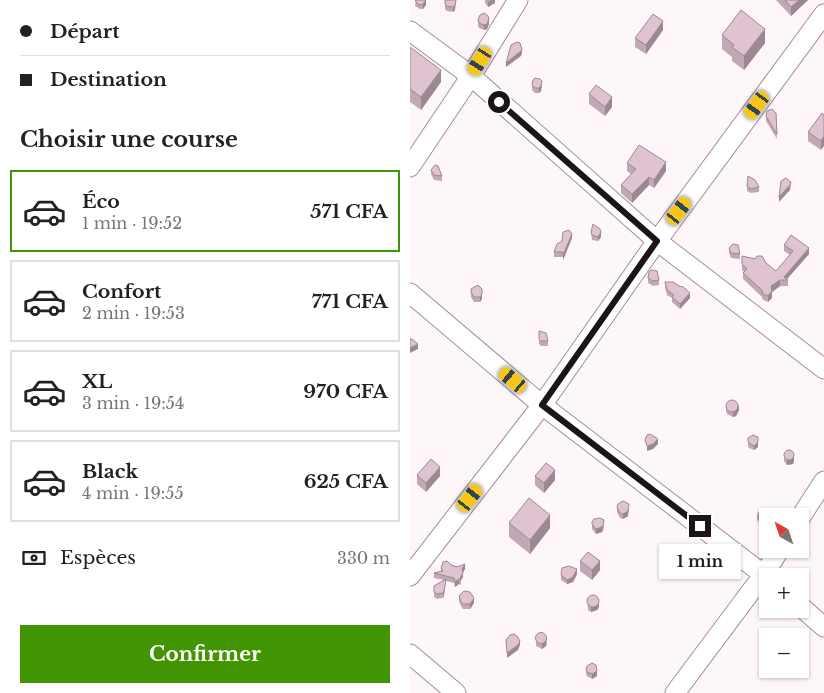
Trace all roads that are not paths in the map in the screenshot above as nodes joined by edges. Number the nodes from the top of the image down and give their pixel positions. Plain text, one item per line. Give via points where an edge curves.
1 (518, 0) edge
2 (824, 14) edge
3 (410, 32) edge
4 (470, 76) junction
5 (410, 167) edge
6 (657, 241) junction
7 (410, 293) edge
8 (824, 369) edge
9 (542, 405) junction
10 (824, 481) edge
11 (806, 508) edge
12 (759, 571) edge
13 (410, 576) edge
14 (759, 585) edge
15 (809, 614) edge
16 (824, 626) edge
17 (410, 654) edge
18 (456, 693) edge
19 (675, 693) edge

1 - 4 street
2 - 6 street
3 - 4 street
4 - 5 street
4 - 6 street
6 - 8 street
6 - 9 street
7 - 9 street
9 - 12 street
9 - 13 street
10 - 11 street
14 - 19 street
15 - 16 street
17 - 18 street

